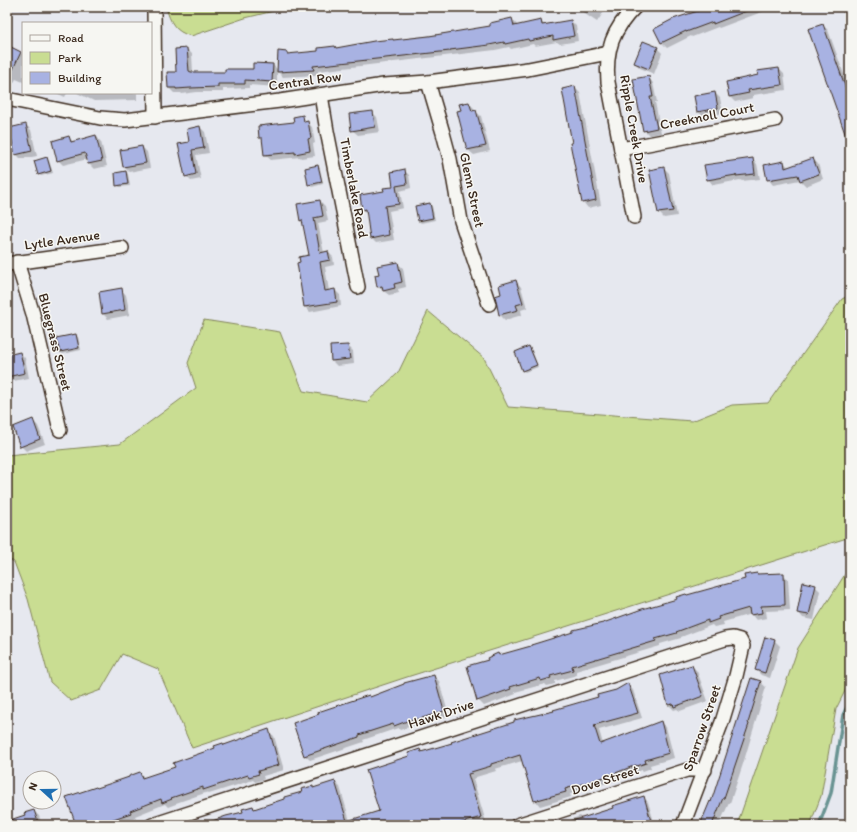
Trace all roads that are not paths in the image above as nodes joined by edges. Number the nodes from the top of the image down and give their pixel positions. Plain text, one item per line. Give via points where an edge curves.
1 (154, 7) edge
2 (635, 7) edge
3 (608, 53) junction
4 (428, 82) junction
5 (321, 95) junction
6 (7, 99) edge
7 (155, 117) junction
8 (775, 120) dead end
9 (621, 149) junction
10 (634, 217) dead end
11 (122, 248) dead end
12 (12, 263) edge
13 (358, 287) dead end
14 (489, 304) dead end
15 (60, 430) dead end
16 (740, 640) joint
17 (704, 770) junction
18 (152, 825) edge
19 (517, 825) edge
20 (684, 825) edge

1 - 7 street
2 - 3 street, Ripple Creek Drive via 624,18 612,39
3 - 4 street, Central Row via 528,69
3 - 9 street, Ripple Creek Drive via 608,82
4 - 5 street, Central Row via 384,85
4 - 14 street, Glenn Street via 450,159 461,222
5 - 7 street, Central Row
5 - 13 street, Timberlake Road
6 - 7 street, Central Row via 100,118 125,120
8 - 9 street, Creeknoll Court
9 - 10 street, Ripple Creek Drive
11 - 12 street, Lytle Avenue
12 - 15 street, Bluegrass Street via 32,314
16 - 17 street, Sparrow Street via 743,646 736,676
16 - 18 street, Hawk Drive via 725,639
17 - 19 street, Dove Street via 687,770
17 - 20 street, Sparrow Street

